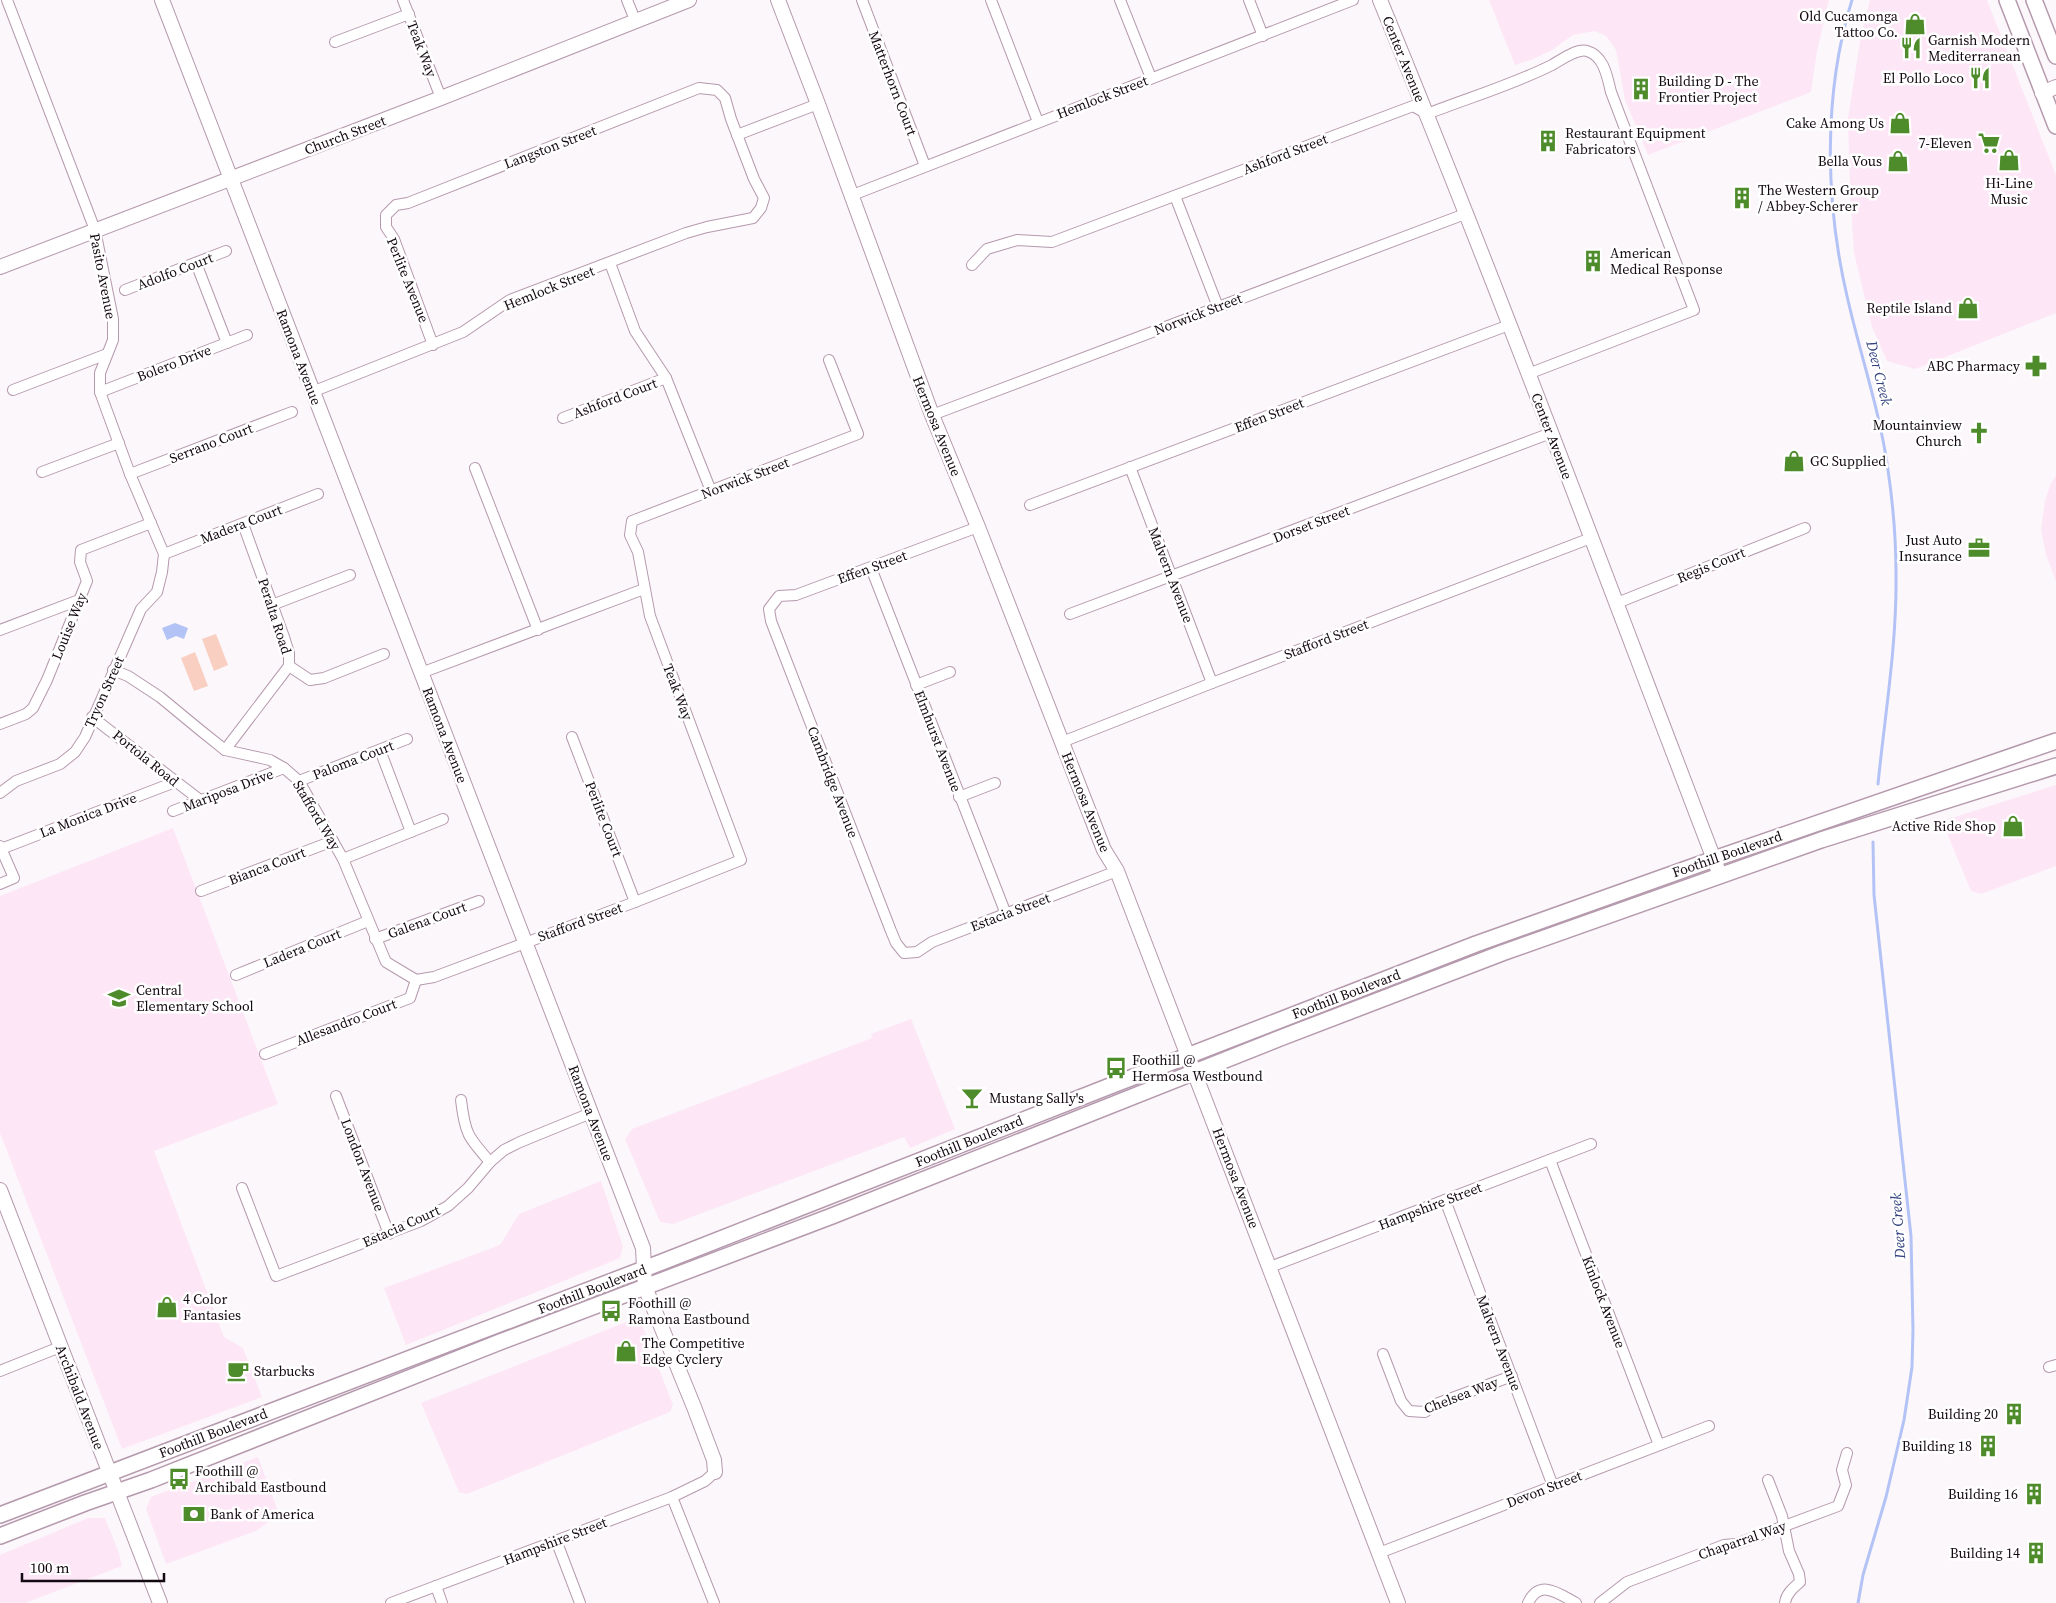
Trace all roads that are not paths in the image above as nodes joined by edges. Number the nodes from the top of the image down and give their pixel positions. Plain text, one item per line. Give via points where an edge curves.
1 (7, 0) edge
2 (162, 0) edge
3 (403, 0) edge
4 (627, 0) edge
5 (689, 0) edge
6 (778, 0) edge
7 (862, 0) edge
8 (992, 0) edge
9 (1120, 0) edge
10 (1249, 0) edge
11 (1353, 0) edge
12 (1380, 0) edge
13 (2007, 0) edge
14 (2034, 0) edge
15 (409, 14) junction
16 (635, 20) junction
17 (1263, 36) junction
18 (336, 42) dead end
19 (2056, 56) edge
20 (1151, 78) junction
21 (2049, 90) edge
22 (442, 98) junction
23 (818, 104) junction
24 (1427, 114) junction
25 (1038, 122) junction
26 (2056, 126) edge
27 (737, 135) junction
28 (925, 166) junction
29 (230, 179) junction
30 (850, 196) junction
31 (1175, 196) junction
32 (1465, 214) junction
33 (386, 215) joint
34 (94, 230) junction
35 (226, 251) dead end
36 (196, 263) junction
37 (610, 263) junction
38 (972, 265) dead end
39 (0, 267) edge
40 (125, 290) dead end
41 (1218, 307) junction
42 (1509, 325) junction
43 (247, 335) dead end
44 (227, 343) junction
45 (434, 345) junction
46 (107, 354) junction
47 (829, 360) dead end
48 (1528, 374) junction
49 (666, 378) junction
50 (13, 390) dead end
51 (100, 392) junction
52 (312, 392) junction
53 (292, 412) dead end
54 (932, 415) junction
55 (563, 418) dead end
56 (1551, 432) junction
57 (119, 443) junction
58 (476, 468) dead end
59 (1130, 468) junction
60 (42, 472) dead end
61 (130, 474) junction
62 (711, 491) junction
63 (318, 494) dead end
64 (1030, 505) dead end
65 (632, 521) joint
66 (151, 523) junction
67 (243, 524) junction
68 (978, 527) junction
69 (1804, 528) dead end
70 (1591, 538) junction
71 (164, 554) junction
72 (871, 568) junction
73 (350, 575) dead end
74 (1172, 577) junction
75 (644, 589) junction
76 (79, 600) junction
77 (1617, 603) junction
78 (272, 605) junction
79 (769, 609) joint
80 (1070, 614) dead end
81 (0, 630) edge
82 (538, 630) junction
83 (384, 654) dead end
84 (289, 666) junction
85 (114, 670) junction
86 (950, 672) dead end
87 (421, 673) junction
88 (1212, 683) junction
89 (916, 685) junction
90 (92, 717) junction
91 (0, 724) edge
92 (572, 737) dead end
93 (407, 739) dead end
94 (2056, 741) edge
95 (1062, 742) junction
96 (225, 750) junction
97 (380, 750) junction
98 (2056, 766) edge
99 (284, 768) junction
100 (299, 781) junction
101 (175, 782) junction
102 (995, 783) dead end
103 (0, 793) edge
104 (959, 797) junction
105 (200, 800) junction
106 (173, 811) dead end
107 (443, 819) dead end
108 (411, 832) junction
109 (333, 841) junction
110 (1, 847) edge
111 (342, 859) junction
112 (1714, 859) junction
113 (741, 860) joint
114 (1117, 871) junction
115 (1720, 874) junction
116 (0, 884) edge
117 (201, 892) dead end
118 (480, 901) dead end
119 (635, 902) junction
120 (1006, 914) junction
121 (368, 921) junction
122 (375, 939) junction
123 (526, 942) junction
124 (904, 952) joint
125 (236, 975) dead end
126 (416, 980) junction
127 (265, 1054) dead end
128 (1187, 1056) junction
129 (1194, 1073) junction
130 (336, 1096) dead end
131 (461, 1100) dead end
132 (591, 1113) junction
133 (1591, 1144) dead end
134 (1550, 1160) junction
135 (490, 1162) junction
136 (242, 1188) dead end
137 (0, 1190) edge
138 (1444, 1200) junction
139 (3, 1207) edge
140 (389, 1234) junction
141 (1270, 1266) junction
142 (644, 1269) junction
143 (645, 1286) junction
144 (60, 1347) junction
145 (1383, 1354) dead end
146 (0, 1371) edge
147 (1512, 1376) junction
148 (1709, 1426) dead end
149 (1659, 1445) junction
150 (1847, 1453) dead end
151 (715, 1472) joint
152 (109, 1473) junction
153 (1768, 1480) dead end
154 (1553, 1486) junction
155 (116, 1492) junction
156 (672, 1497) junction
157 (0, 1514) edge
158 (1783, 1526) junction
159 (0, 1536) edge
160 (556, 1540) junction
161 (1379, 1553) junction
162 (436, 1586) junction
163 (160, 1603) edge
164 (392, 1603) edge
165 (442, 1603) edge
166 (580, 1603) edge
167 (714, 1603) edge
168 (1398, 1603) edge
169 (1528, 1603) edge
170 (1576, 1603) edge
171 (1600, 1603) edge
172 (1785, 1603) edge

1 - 34 street, Pasito Avenue
2 - 29 street, Ramona Avenue
3 - 15 street, Teak Way
4 - 16 street
5 - 16 street, Church Street
6 - 23 street, Hermosa Avenue
7 - 28 street, Matterhorn Court
8 - 25 street
9 - 20 street
10 - 17 street
11 - 17 street, Hemlock Street
12 - 24 street, Center Avenue
13 - 21 main road
14 - 19 main road
15 - 18 street
15 - 22 street, Teak Way
16 - 22 street, Church Street
17 - 20 street, Hemlock Street
20 - 25 street, Hemlock Street
21 - 26 main road
22 - 29 street, Church Street
23 - 27 street
23 - 30 street, Hermosa Avenue
24 - 31 street, Ashford Street via 1413,106
24 - 32 street, Center Avenue
24 - 48 street via 1538,72 1575,52 1585,50 1597,55 1606,70 1611,92 1694,310
25 - 28 street, Hemlock Street
27 - 33 street, Langston Street via 725,98 717,90 699,88 396,205
27 - 37 street, Hemlock Street via 764,198 753,218 686,233
28 - 30 street, Hemlock Street
29 - 34 street, Church Street
29 - 52 street, Ramona Avenue
30 - 54 street, Hermosa Avenue
31 - 38 street, Ashford Street via 1052,242 1017,240 987,249
31 - 41 street
32 - 41 street, Norwick Street
32 - 42 street, Center Avenue
33 - 45 street, Perlite Avenue via 386,227 394,240
34 - 39 street, Church Street
34 - 46 street, Pasito Avenue via 113,319 113,340
35 - 36 street, Adolfo Court
36 - 40 street, Adolfo Court
36 - 44 street
37 - 45 street, Hemlock Street via 510,300 463,332
37 - 49 street via 635,331
41 - 54 street, Norwick Street
42 - 48 street, Center Avenue
42 - 59 street, Effen Street
43 - 44 street, Bolero Drive
44 - 51 street, Bolero Drive
45 - 52 street, Hemlock Street
46 - 50 street
46 - 51 street, Pasito Avenue via 100,373
47 - 62 street, Norwick Street via 858,434
48 - 56 street, Center Avenue
49 - 55 street, Ashford Court
49 - 62 street
51 - 57 street, Pasito Avenue
52 - 87 street, Ramona Avenue
53 - 61 street, Serrano Court
54 - 68 street, Hermosa Avenue
56 - 70 street, Center Avenue
56 - 74 street, Dorset Street
57 - 60 street
57 - 61 street, Pasito Avenue
58 - 82 street
59 - 64 street, Effen Street
59 - 74 street, Malvern Avenue
61 - 66 street, Pasito Avenue
62 - 65 street, Norwick Street
63 - 67 street, Madera Court
65 - 75 street, Teak Way via 630,535 638,552
66 - 71 street, Pasito Avenue
66 - 76 street, Louise Way via 81,550 80,562 87,581
67 - 71 street, Madera Court
67 - 78 street, Peralta Road
68 - 72 street, Effen Street
68 - 95 street, Hermosa Avenue
69 - 77 street, Regis Court
70 - 77 street, Center Avenue
70 - 88 street, Stafford Street
71 - 85 street, Tryon Street via 157,592 141,609
72 - 79 street, Effen Street via 796,595 779,596
72 - 89 street, Elmhurst Avenue
73 - 78 street
74 - 80 street, Dorset Street
74 - 88 street, Malvern Avenue
75 - 82 street
75 - 113 street, Teak Way via 650,616
76 - 81 street
76 - 91 street, Louise Way via 48,680 33,708
77 - 112 street, Center Avenue
78 - 84 street, Peralta Road via 289,653
79 - 124 street, Cambridge Avenue via 891,930
82 - 87 street
83 - 84 street via 324,678 310,680
84 - 96 street, Peralta Road
85 - 90 street, Tryon Street
85 - 96 street, Stafford Way via 160,697
86 - 89 street
87 - 123 street, Ramona Avenue
88 - 95 street, Stafford Street
89 - 104 street, Elmhurst Avenue
90 - 101 street, Portola Road
90 - 103 street, Tryon Street via 75,752 60,764 16,782
92 - 119 street, Perlite Court
93 - 97 street, Paloma Court
94 - 112 main road, Foothill Boulevard
95 - 114 street, Hermosa Avenue via 1104,850
96 - 99 street, Stafford Way via 270,760
97 - 100 street, Paloma Court
97 - 108 street
98 - 115 main road, Foothill Boulevard
99 - 100 street, Stafford Way
99 - 105 street, Mariposa Drive
100 - 109 street, Stafford Way
101 - 105 street, Portola Road
101 - 110 street, La Monica Drive
102 - 104 street
104 - 120 street, Elmhurst Avenue
105 - 106 street, Mariposa Drive
107 - 108 street
108 - 111 street
109 - 111 street, Stafford Way
109 - 117 street, Bianca Court
110 - 116 street via 14,878
111 - 121 street, Stafford Way
112 - 115 street, Center Avenue
112 - 128 main road, Foothill Boulevard via 1482,942
113 - 119 street, Stafford Street
114 - 120 street, Estacia Street
114 - 128 street, Hermosa Avenue
115 - 129 main road, Foothill Boulevard via 1396,993
118 - 122 street, Galena Court
119 - 123 street, Stafford Street
120 - 124 street, Estacia Street via 932,942 917,952
121 - 122 street, Stafford Way
121 - 125 street, Ladera Court
122 - 126 street, Stafford Way via 386,962
123 - 126 street, Stafford Street via 434,977
123 - 132 street, Ramona Avenue
126 - 127 street, Allesandro Court via 410,998
128 - 129 street, Hermosa Avenue
128 - 142 main road, Foothill Boulevard
129 - 141 street, Hermosa Avenue
129 - 143 main road, Foothill Boulevard
130 - 140 street, London Avenue
131 - 135 street via 464,1125 470,1140
132 - 135 street, Estacia Court via 520,1142
132 - 142 street, Ramona Avenue via 643,1248
133 - 134 street, Hampshire Street
134 - 138 street, Hampshire Street
134 - 149 street, Kinlock Avenue
135 - 140 street, Estacia Court via 448,1206
136 - 140 street, Estacia Court via 276,1276
137 - 139 street, Archibald Avenue
138 - 141 street, Hampshire Street
138 - 147 street, Malvern Avenue
139 - 144 street, Archibald Avenue
141 - 161 street, Hermosa Avenue
142 - 143 street, Ramona Avenue
142 - 152 main road, Foothill Boulevard
143 - 151 street, Ramona Avenue via 714,1460
143 - 155 main road, Foothill Boulevard
144 - 146 street
144 - 152 street, Archibald Avenue
145 - 147 street, Chelsea Way via 1401,1402 1409,1411 1425,1412 1436,1404
147 - 154 street, Malvern Avenue
148 - 149 street, Devon Street
149 - 154 street, Devon Street
150 - 158 street, Chaparral Way via 1842,1470 1846,1485 1838,1506
151 - 156 street, Hampshire Street via 706,1481
152 - 155 street, Archibald Avenue
152 - 157 main road, Foothill Boulevard
153 - 158 street
154 - 161 street, Devon Street
155 - 159 main road, Foothill Boulevard
155 - 163 street, Archibald Avenue
156 - 160 street, Hampshire Street
156 - 167 street
158 - 171 street, Chaparral Way via 1736,1544 1724,1544 1628,1582
158 - 172 street via 1800,1582 1785,1598
160 - 162 street, Hampshire Street
160 - 166 street
161 - 168 street, Hermosa Avenue
162 - 164 street, Hampshire Street
162 - 165 street
169 - 170 street via 1538,1590 1547,1589

